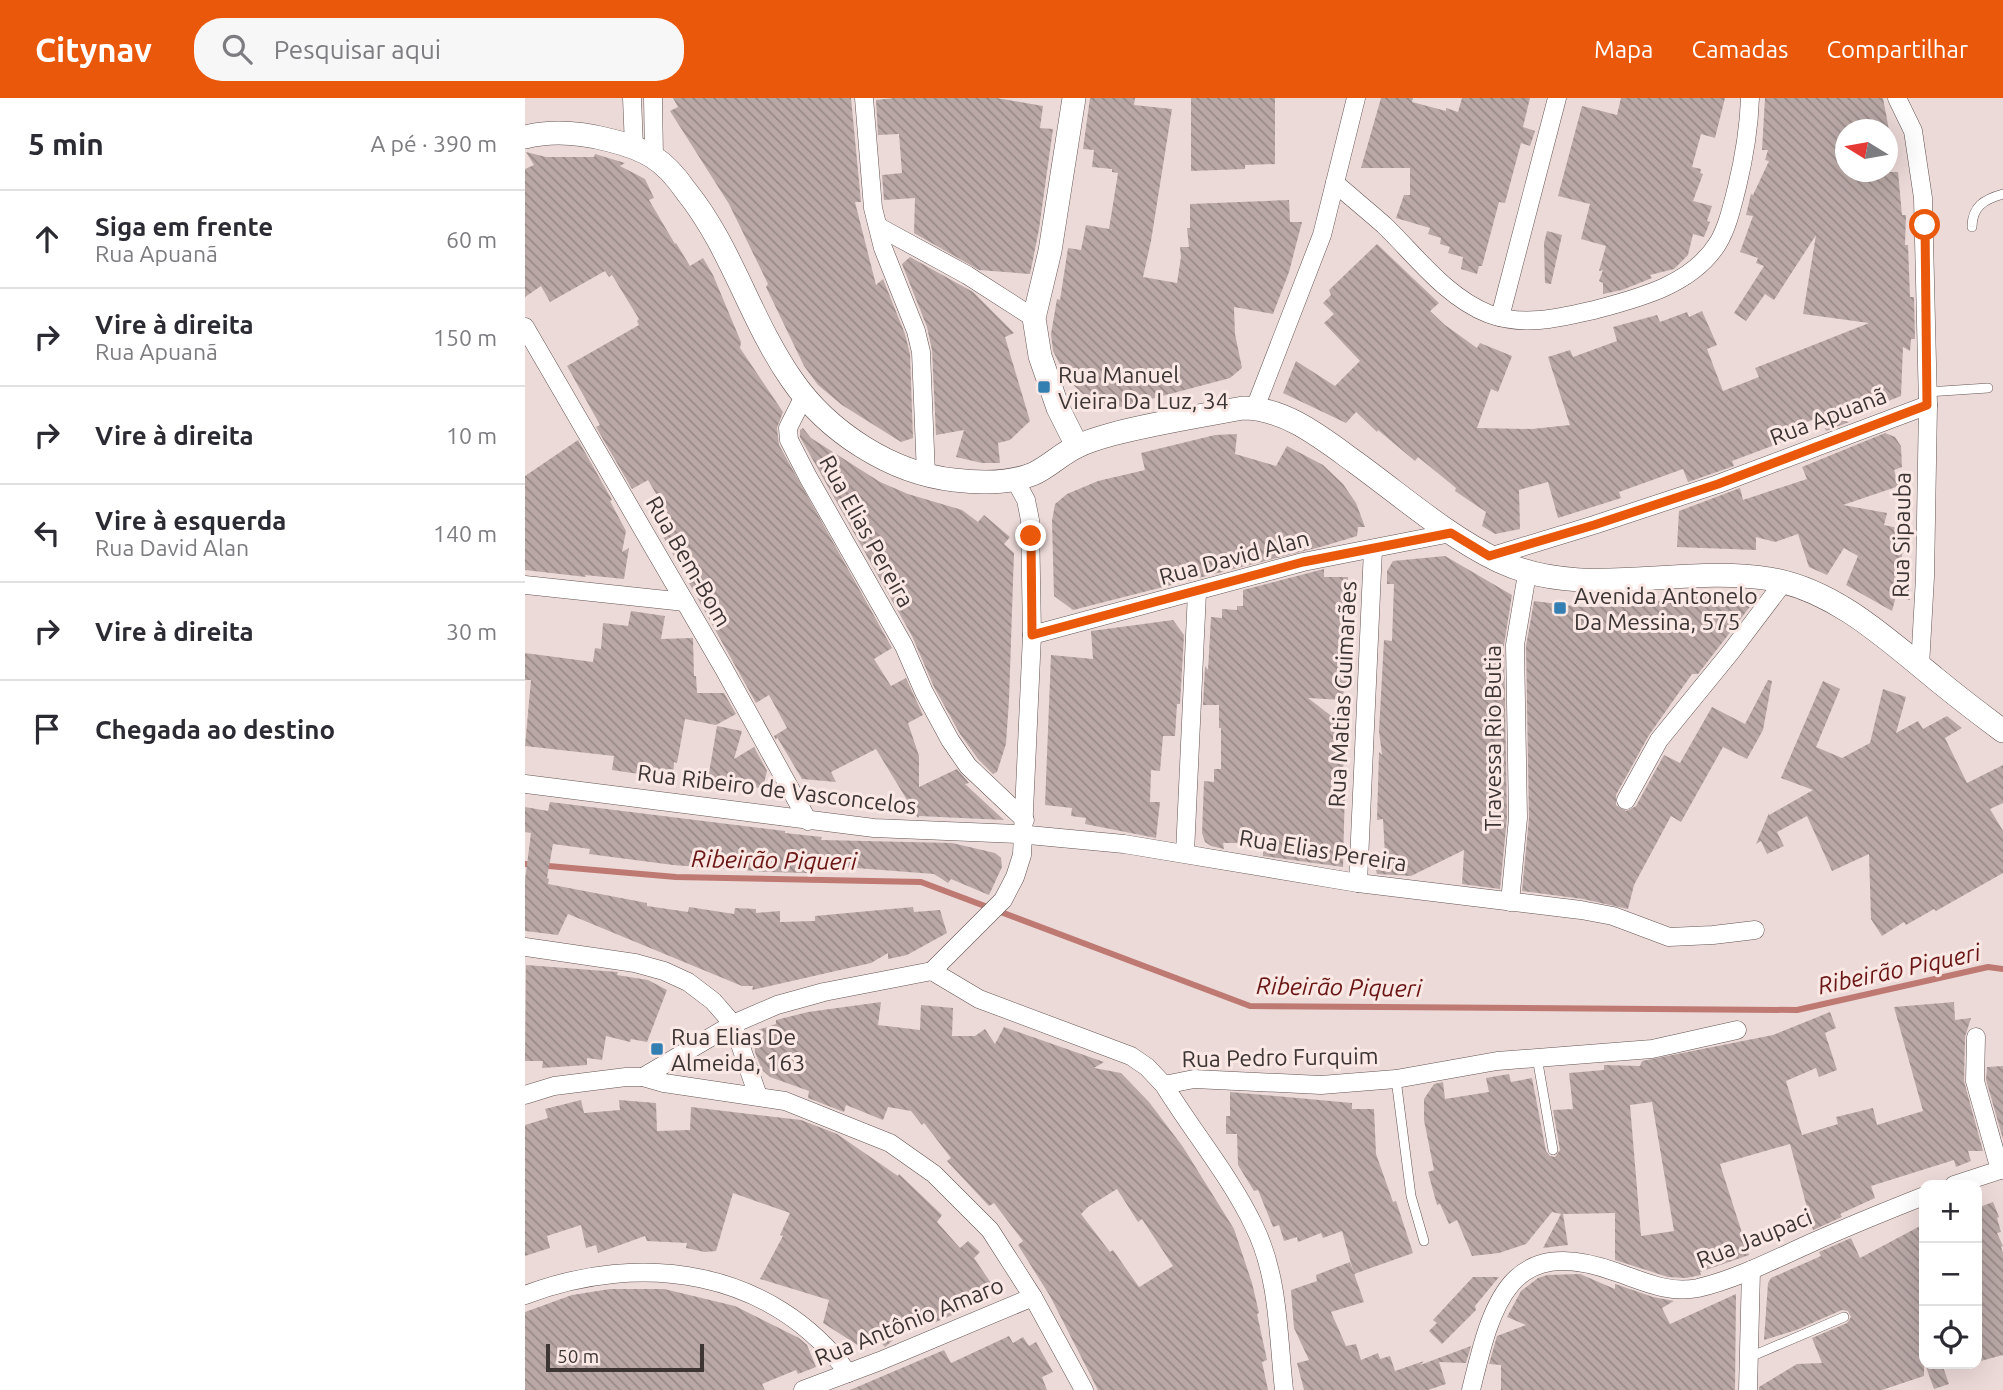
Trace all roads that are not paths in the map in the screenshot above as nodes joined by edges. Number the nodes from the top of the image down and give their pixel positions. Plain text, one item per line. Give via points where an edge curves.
1 (632, 98) edge
2 (653, 98) edge
3 (864, 98) edge
4 (1074, 98) edge
5 (1356, 98) edge
6 (1557, 98) edge
7 (1751, 98) edge
8 (1897, 98) edge
9 (525, 137) edge
10 (644, 152) junction
11 (1335, 183) junction
12 (2003, 194) edge
13 (879, 227) junction
14 (1972, 228) dead end
15 (1500, 317) junction
16 (1034, 318) junction
17 (525, 327) edge
18 (531, 351) edge
19 (1988, 388) dead end
20 (804, 396) junction
21 (1927, 398) junction
22 (1255, 408) junction
23 (1077, 446) junction
24 (926, 475) junction
25 (1015, 480) junction
26 (1451, 533) junction
27 (1373, 549) junction
28 (1489, 556) junction
29 (1527, 573) junction
30 (1783, 583) junction
31 (525, 585) edge
32 (1197, 592) junction
33 (685, 602) junction
34 (1032, 635) junction
35 (1920, 666) junction
36 (2003, 731) edge
37 (525, 784) edge
38 (1626, 800) dead end
39 (808, 821) junction
40 (1025, 827) junction
41 (1185, 853) junction
42 (1358, 883) junction
43 (1510, 902) junction
44 (1755, 930) dead end
45 (525, 947) edge
46 (932, 971) junction
47 (733, 1024) junction
48 (1737, 1030) dead end
49 (1976, 1037) dead end
50 (1537, 1057) junction
51 (643, 1077) junction
52 (1396, 1079) junction
53 (1164, 1085) junction
54 (525, 1096) edge
55 (758, 1096) junction
56 (1553, 1150) dead end
57 (2002, 1169) edge
58 (1969, 1180) edge
59 (1919, 1198) edge
60 (1424, 1241) dead end
61 (1751, 1270) junction
62 (525, 1295) edge
63 (1033, 1297) junction
64 (1844, 1317) dead end
65 (1750, 1357) junction
66 (848, 1373) junction
67 (803, 1390) edge
68 (1084, 1390) edge
69 (1284, 1390) edge
70 (1472, 1390) edge
71 (1748, 1390) edge

1 - 10 street
2 - 10 street
3 - 13 street via 873,208
4 - 16 street
5 - 11 street
6 - 15 street
7 - 15 street via 1729,219 1705,260 1655,292 1621,303 1541,320
8 - 21 street via 1913,131 1923,198
9 - 10 street via 578,134
10 - 20 street via 673,173 696,203
11 - 15 street via 1457,295
11 - 22 street via 1322,235
12 - 14 lane via 1974,210
13 - 16 street
13 - 24 street via 922,352
16 - 23 street via 1058,408
17 - 18 street, Rua Bem-Bom
18 - 33 street, Rua Bem-Bom
19 - 21 lane
20 - 24 street via 878,456
20 - 40 street, Rua Elias Pereira via 791,418 789,440 904,646 950,740
21 - 28 street, Rua Apuanã via 1718,484
21 - 35 street, Rua Sipauba
22 - 23 street via 1113,434
22 - 26 street via 1315,433
23 - 25 street via 1046,467
24 - 25 street via 985,482
25 - 34 street via 1030,520
26 - 27 street, Rua David Alan
26 - 28 street
27 - 32 street, Rua David Alan via 1303,562
27 - 42 street, Rua Matias Guimarães
28 - 29 street
29 - 30 street via 1565,580 1718,574
29 - 43 street, Travessa Rio Butia via 1515,645 1518,818
30 - 35 street via 1859,618
30 - 38 street via 1659,740
31 - 33 street
32 - 34 street, Rua David Alan
32 - 41 street
33 - 39 street, Rua Bem-Bom
34 - 40 street
35 - 36 street
37 - 39 street, Rua Ribeiro de Vasconcelos
39 - 40 street, Rua Ribeiro de Vasconcelos via 914,831
40 - 41 street, Rua Elias Pereira
40 - 46 street via 1022,855 1003,900
41 - 42 street, Rua Elias Pereira
42 - 43 street, Rua Elias Pereira
43 - 44 street, Rua Elias Pereira via 1613,916 1669,937
45 - 47 street via 664,971 713,1001
46 - 47 street via 777,1004
46 - 53 street, Rua Pedro Furquim via 979,999 1131,1056
47 - 51 street
47 - 55 street
48 - 50 street, Rua Pedro Furquim via 1652,1049
49 - 57 street via 1975,1081
50 - 52 street, Rua Pedro Furquim
50 - 56 lane
51 - 54 street via 554,1086
51 - 55 street
52 - 53 street, Rua Pedro Furquim via 1321,1085 1194,1079
52 - 60 lane via 1411,1196
53 - 69 street via 1255,1226 1276,1308
55 - 63 street via 785,1101 890,1143 934,1174 990,1230
57 - 58 street
59 - 61 street, Rua Jaupaci
61 - 65 street
61 - 70 street, Rua Jaupaci via 1682,1290 1654,1286 1581,1261 1530,1266 1515,1279 1492,1317
62 - 66 street via 581,1278 646,1271 722,1284 772,1304 802,1324
63 - 66 street, Rua Antônio Amaro
63 - 68 street
64 - 65 lane
65 - 71 street
66 - 67 street, Rua Antônio Amaro

